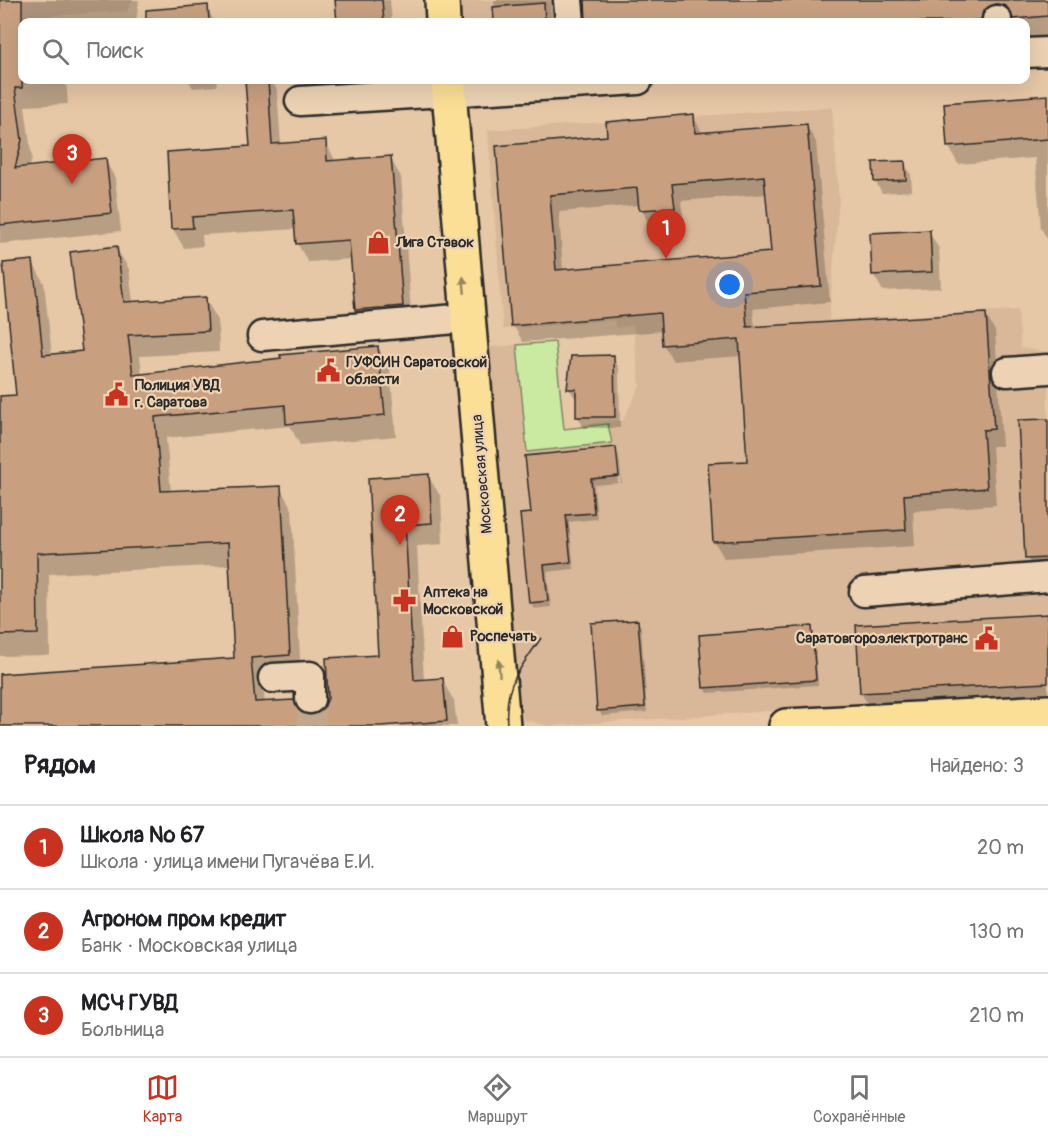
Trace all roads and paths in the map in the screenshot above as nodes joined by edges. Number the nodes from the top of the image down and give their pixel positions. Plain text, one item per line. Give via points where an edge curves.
1 (442, 0) edge
2 (568, 0) edge
3 (443, 18) edge
4 (570, 18) edge
5 (1048, 52) edge
6 (1030, 53) edge
7 (510, 84) edge
8 (449, 86) edge
9 (300, 101) dead end
10 (467, 318) junction
11 (262, 336) dead end
12 (1048, 369) edge
13 (1007, 372) dead end
14 (1048, 577) edge
15 (864, 592) dead end
16 (273, 678) dead end
17 (310, 699) tunnel mouth
18 (1048, 712) edge
19 (503, 726) edge
20 (786, 726) edge

1 - 3 main road
2 - 4 street
5 - 6 street
7 - 8 street
8 - 9 street
10 -> 8 main road, Московская улица
10 - 11 street
19 -> 10 main road, Московская улица
12 - 13 street
14 - 15 street
16 - 17 street via 309,676
18 - 20 main road

